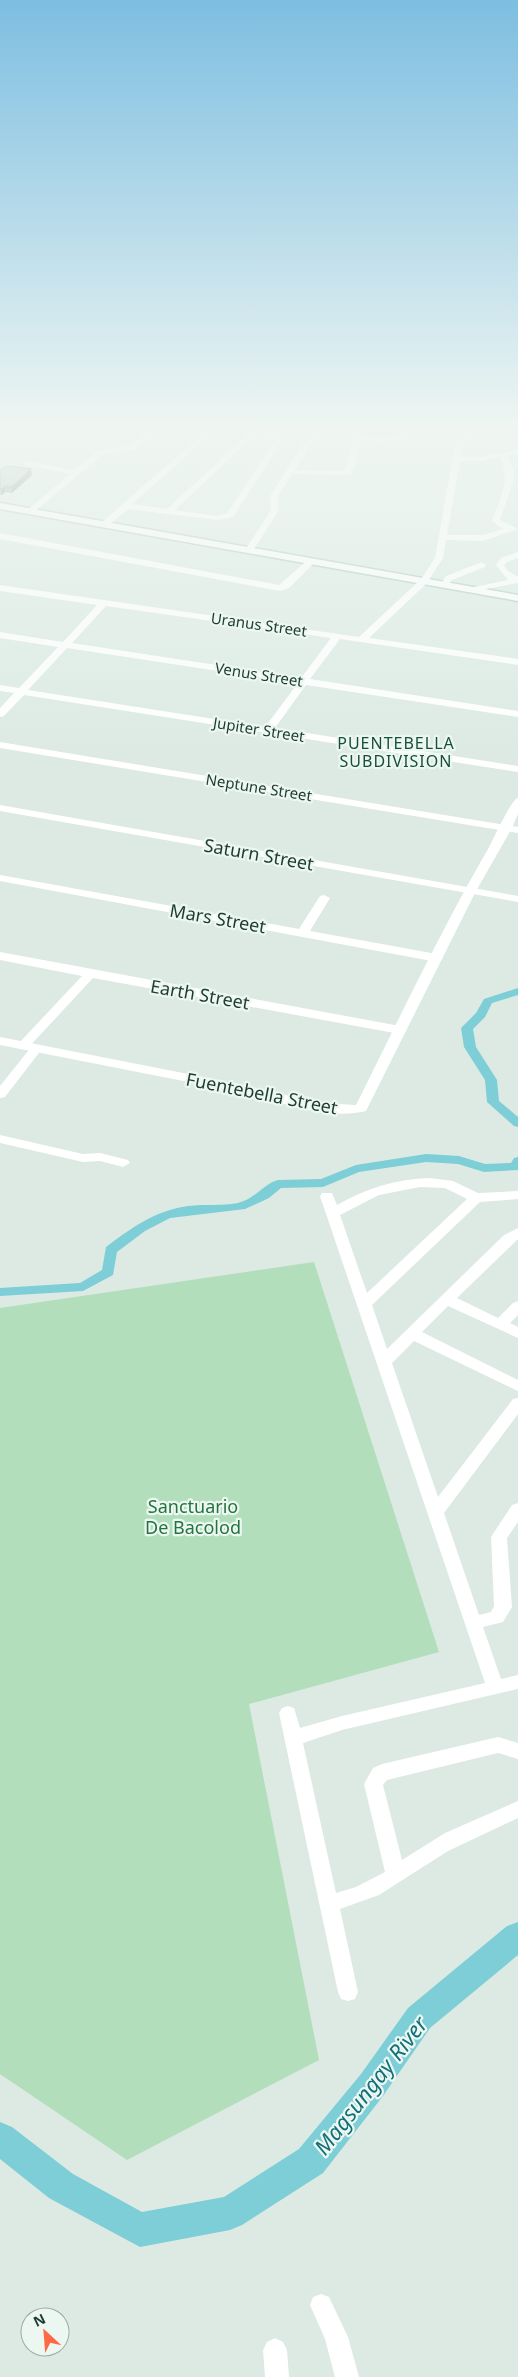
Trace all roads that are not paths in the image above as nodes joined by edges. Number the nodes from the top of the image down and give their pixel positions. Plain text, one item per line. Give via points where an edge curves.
1 (27, 541) edge
2 (196, 541) edge
3 (255, 541) edge
4 (442, 541) edge
5 (249, 550) junction
6 (518, 555) edge
7 (312, 561) junction
8 (482, 565) dead end
9 (517, 580) edge
10 (424, 581) junction
11 (444, 585) junction
12 (0, 588) edge
13 (472, 590) junction
14 (518, 598) edge
15 (104, 603) junction
16 (0, 635) edge
17 (338, 635) junction
18 (362, 639) junction
19 (67, 644) junction
20 (518, 662) edge
21 (304, 680) junction
22 (0, 688) edge
23 (21, 691) junction
24 (0, 714) edge
25 (518, 714) edge
26 (268, 730) junction
27 (0, 744) edge
28 (518, 769) edge
29 (518, 801) edge
30 (0, 808) edge
31 (512, 829) edge
32 (0, 878) edge
33 (470, 891) junction
34 (324, 898) dead end
35 (518, 899) edge
36 (302, 934) junction
37 (0, 956) edge
38 (437, 958) junction
39 (90, 974) junction
40 (400, 1030) junction
41 (0, 1041) edge
42 (30, 1047) junction
43 (0, 1094) edge
44 (2, 1143) edge
45 (123, 1163) dead end
46 (518, 1195) edge
47 (327, 1196) dead end
48 (476, 1198) junction
49 (333, 1213) junction
50 (518, 1233) edge
51 (448, 1300) junction
52 (363, 1304) junction
53 (518, 1306) edge
54 (501, 1324) junction
55 (518, 1333) edge
56 (413, 1334) junction
57 (385, 1360) junction
58 (518, 1386) edge
59 (518, 1403) edge
60 (518, 1509) edge
61 (435, 1513) junction
62 (474, 1623) junction
63 (518, 1682) edge
64 (495, 1687) junction
65 (288, 1713) dead end
66 (294, 1738) junction
67 (518, 1751) edge
68 (518, 1809) edge
69 (396, 1876) junction
70 (330, 1903) junction
71 (348, 1992) dead end
72 (321, 2305) dead end
73 (275, 2350) dead end
74 (277, 2377) edge
75 (347, 2377) edge

1 - 7 street via 280,588
2 - 5 street
3 - 5 street
4 - 10 street via 439,558
5 - 7 street
6 - 9 street via 500,564 504,572
7 - 10 street
8 - 11 street via 450,578
9 - 13 street
10 - 11 street
10 - 18 street
11 - 13 street
12 - 15 street, Uranus Street
13 - 14 street
15 - 17 street, Uranus Street
15 - 19 street
16 - 19 street, Venus Street
17 - 18 street, Uranus Street
17 - 21 street
18 - 20 street, Uranus Street
19 - 21 street, Venus Street
19 - 23 street
21 - 25 street, Venus Street
21 - 26 street
22 - 23 street, Jupiter Street
23 - 24 street
23 - 26 street, Jupiter Street
26 - 28 street, Jupiter Street
27 - 31 street, Neptune Street
29 - 31 street, Fuentebella Street
30 - 33 street, Saturn Street
31 - 33 street, Fuentebella Street
32 - 36 street, Mars Street
33 - 35 street, Saturn Street
33 - 38 street, Fuentebella Street
34 - 36 street
36 - 38 street, Mars Street
37 - 39 street, Earth Street
38 - 40 street, Fuentebella Street
39 - 40 street, Earth Street
39 - 42 street
40 - 42 street, Fuentebella Street via 364,1105 354,1110 302,1103
41 - 42 street, Fuentebella Street
42 - 43 street
44 - 45 street
46 - 48 street
47 - 49 street
48 - 49 street via 449,1184 407,1184 368,1194
48 - 52 street
49 - 52 street
50 - 51 street via 509,1238
51 - 54 street
51 - 56 street
52 - 57 street
53 - 54 street
54 - 55 street
56 - 57 street
56 - 58 street
57 - 61 street
59 - 61 street
60 - 62 street via 499,1538 503,1607 497,1617
61 - 62 street
62 - 64 street
63 - 64 street
64 - 66 street via 342,1723
65 - 66 street
66 - 70 street
67 - 69 street via 498,1745 389,1770 376,1778 373,1784
68 - 69 street via 457,1836
69 - 70 street via 352,1899
70 - 71 street
72 - 75 street via 336,2337
73 - 74 street

